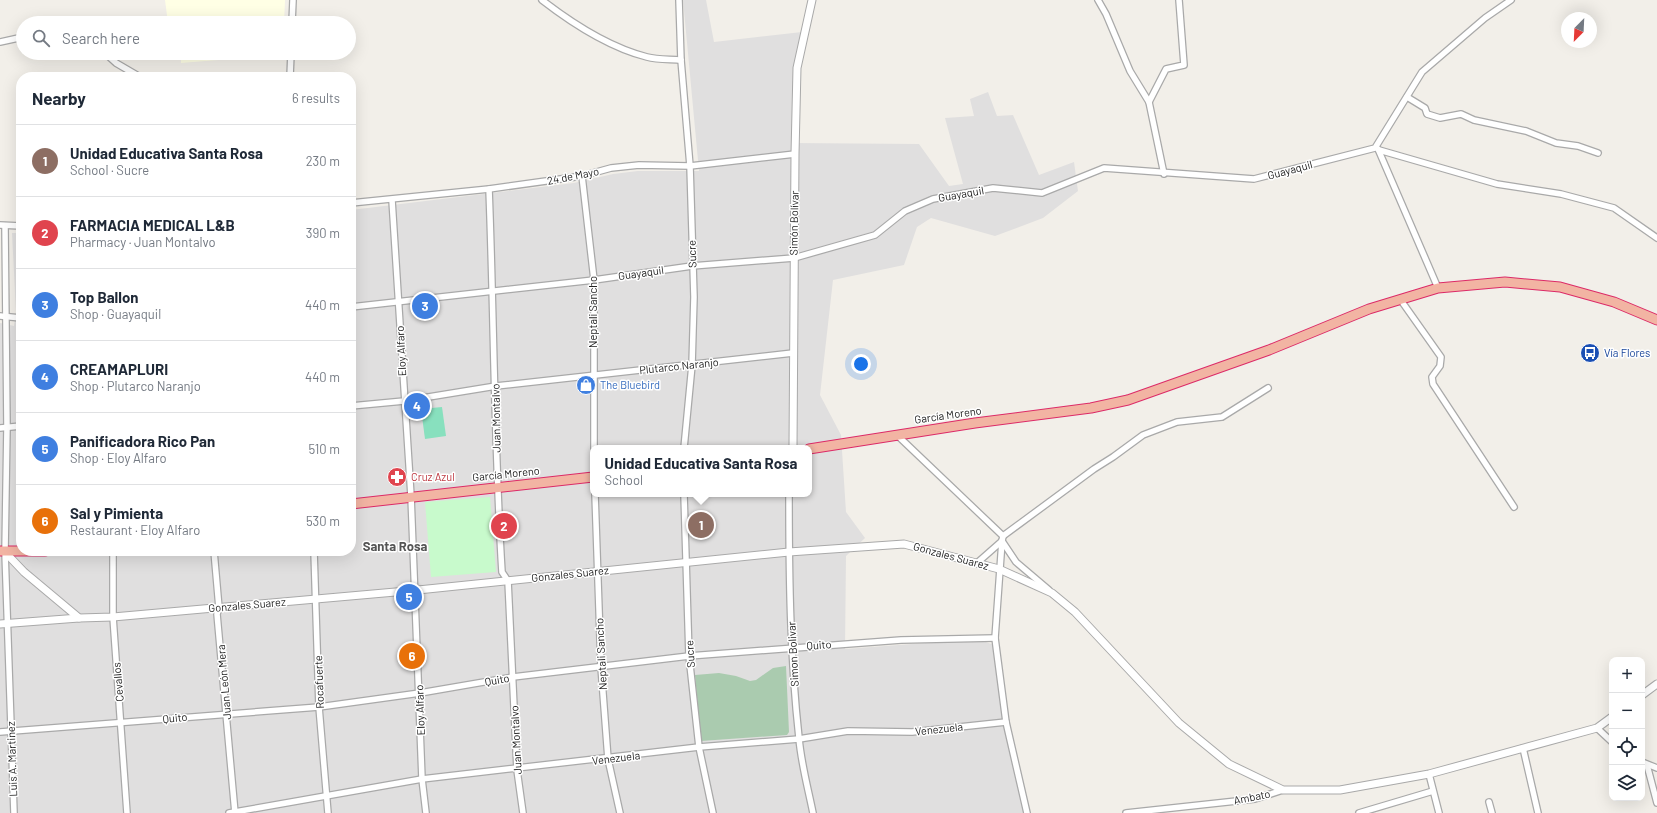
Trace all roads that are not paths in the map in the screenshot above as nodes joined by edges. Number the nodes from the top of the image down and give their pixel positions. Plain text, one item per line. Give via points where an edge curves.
1 (293, 0) edge
2 (542, 0) edge
3 (553, 0) edge
4 (679, 0) edge
5 (812, 0) edge
6 (1098, 0) edge
7 (1179, 0) edge
8 (1511, 0) edge
9 (550, 6) junction
10 (292, 16) edge
11 (16, 39) edge
12 (0, 42) edge
13 (113, 60) edge
14 (291, 60) edge
15 (681, 60) junction
16 (131, 72) edge
17 (290, 72) edge
18 (1407, 97) junction
19 (1149, 102) junction
20 (1377, 149) junction
21 (1598, 153) dead end
22 (795, 154) junction
23 (690, 166) junction
24 (1164, 174) junction
25 (582, 176) junction
26 (489, 189) junction
27 (392, 200) junction
28 (356, 204) edge
29 (3, 225) edge
30 (16, 226) edge
31 (1657, 238) edge
32 (794, 258) junction
33 (692, 266) junction
34 (594, 280) junction
35 (1438, 288) junction
36 (493, 291) junction
37 (1400, 299) junction
38 (398, 302) junction
39 (356, 306) edge
40 (3, 317) edge
41 (16, 318) edge
42 (1657, 320) edge
43 (793, 353) junction
44 (692, 364) junction
45 (593, 375) junction
46 (496, 386) junction
47 (1268, 388) dead end
48 (404, 401) junction
49 (356, 406) edge
50 (16, 426) edge
51 (7, 427) junction
52 (0, 428) edge
53 (897, 435) junction
54 (594, 445) edge
55 (684, 445) edge
56 (793, 445) edge
57 (812, 449) edge
58 (590, 477) edge
59 (497, 487) junction
60 (411, 496) junction
61 (595, 497) edge
62 (684, 497) edge
63 (789, 497) edge
64 (356, 503) edge
65 (1514, 507) dead end
66 (1002, 539) junction
67 (3, 551) edge
68 (16, 551) edge
69 (789, 552) junction
70 (113, 556) edge
71 (214, 556) edge
72 (314, 556) edge
73 (686, 562) junction
74 (977, 563) junction
75 (999, 569) junction
76 (597, 572) junction
77 (508, 581) junction
78 (414, 590) junction
79 (1052, 593) junction
80 (316, 599) junction
81 (219, 608) junction
82 (113, 617) junction
83 (79, 618) junction
84 (4, 624) edge
85 (995, 638) junction
86 (792, 647) junction
87 (689, 656) junction
88 (601, 667) junction
89 (513, 677) junction
90 (1657, 684) edge
91 (420, 693) junction
92 (1645, 693) edge
93 (319, 707) junction
94 (226, 713) junction
95 (1609, 719) edge
96 (1006, 722) junction
97 (121, 723) junction
98 (1597, 728) junction
99 (10, 731) junction
100 (0, 732) edge
101 (799, 739) junction
102 (1609, 739) edge
103 (699, 747) junction
104 (1523, 748) junction
105 (608, 759) junction
106 (1645, 763) edge
107 (1657, 768) edge
108 (517, 770) junction
109 (1429, 774) junction
110 (422, 780) junction
111 (1283, 790) junction
112 (1433, 791) junction
113 (327, 797) junction
114 (1489, 802) dead end
115 (1657, 803) edge
116 (1182, 810) edge
117 (14, 813) edge
118 (127, 813) edge
119 (229, 813) edge
120 (235, 813) edge
121 (328, 813) edge
122 (426, 813) edge
123 (523, 813) edge
124 (620, 813) edge
125 (713, 813) edge
126 (813, 813) edge
127 (1027, 813) edge
128 (1126, 813) edge
129 (1359, 813) edge
130 (1438, 813) edge
131 (1492, 813) edge
132 (1538, 813) edge

1 - 10 street
2 - 9 street
3 - 9 street
4 - 15 street, Sucre
5 - 22 street, Simón Bolívar via 797,68
6 - 19 street via 1130,71
7 - 19 street via 1184,65 1166,69
8 - 18 street via 1485,18 1422,72
9 - 15 street via 624,50 648,57
11 - 12 street
13 - 16 street
14 - 17 street
15 - 23 street, Sucre
18 - 20 street
18 - 21 street via 1425,108 1427,114 1440,118 1461,114 1474,120 1526,131 1556,143 1578,146
19 - 24 street
20 - 24 street, Guayaquil via 1254,180
20 - 31 street via 1497,184 1561,194 1614,208
20 - 35 street
22 - 23 street, 24 de Mayo
22 - 32 street, Simón Bolívar
23 - 25 street, 24 de Mayo via 639,165 610,168
23 - 33 street, Sucre
24 - 32 street, Guayaquil via 1104,168 1042,193 993,188 933,199 905,211 875,235
25 - 26 street, 24 de Mayo
25 - 34 street, Neptali Sancho
26 - 27 street, 24 de Mayo
26 - 36 street, Juan Montalvo
27 - 28 street, 24 de Mayo
27 - 38 street, Eloy Alfaro
29 - 30 street
29 - 40 street, Luis A. Martinez
32 - 33 street, Guayaquil
32 - 43 street, Simón Bolívar
33 - 34 street, Guayaquil
33 - 44 street, Sucre
34 - 36 street, Guayaquil
34 - 45 street, Neptali Sancho
35 - 37 highway, García Moreno
35 - 42 highway, García Moreno via 1505,282 1560,287 1614,302
36 - 38 street, Guayaquil
36 - 46 street, Juan Montalvo
37 - 53 highway, García Moreno via 1269,350 1128,400 1091,408
37 - 65 street via 1441,357 1440,366 1432,378 1433,384
38 - 39 street, Guayaquil
38 - 48 street, Eloy Alfaro
40 - 41 street
40 - 51 street, Luis A. Martinez
43 - 44 street, Plutarco Naranjo
43 - 56 street, Simón Bolívar
44 - 45 street, Plutarco Naranjo
44 - 55 street, Sucre
45 - 46 street, Plutarco Naranjo
45 - 54 street, Neptali Sancho
46 - 48 street, Plutarco Naranjo
46 - 59 street, Juan Montalvo
47 - 66 street via 1222,417 1177,422 1144,435 1094,469
48 - 49 street, Plutarco Naranjo
48 - 60 street, Eloy Alfaro
50 - 51 street
51 - 52 street
51 - 67 street, Luis A. Martinez
53 - 57 highway, García Moreno
53 - 66 street
58 - 59 highway, García Moreno
59 - 60 highway, García Moreno
59 - 77 street, Juan Montalvo via 502,572
60 - 64 highway, García Moreno
60 - 78 street, Eloy Alfaro
61 - 76 street, Neptali Sancho
62 - 73 street, Sucre
63 - 69 street, Simon Bolivar
66 - 74 street
66 - 75 street
66 - 79 street via 1016,562
67 - 68 highway
67 - 83 street
67 - 84 street, Luis A. Martinez
69 - 73 street, Gonzales Suarez
69 - 74 street, Gonzales Suarez via 904,544
69 - 86 street, Simon Bolivar
70 - 82 street, Cevallos
71 - 81 street, Juan León Mera
72 - 80 street, Rocafuerte
73 - 76 street, Gonzales Suarez
73 - 87 street, Sucre
74 - 75 street, Gonzales Suarez
75 - 79 street, Gonzales Suarez
75 - 85 street
76 - 77 street, Gonzales Suarez
76 - 88 street, Neptali Sancho
77 - 78 street, Gonzales Suarez
77 - 89 street, Juan Montalvo
78 - 80 street, Gonzales Suarez
78 - 91 street, Eloy Alfaro
79 - 111 street, Gonzales Suarez via 1075,612 1179,724 1229,764
80 - 81 street, Gonzales Suarez
80 - 93 street, Rocafuerte
81 - 82 street, Gonzales Suarez
81 - 94 street, Juan León Mera via 217,614
82 - 83 street, Gonzales Suarez
82 - 97 street, Cevallos
83 - 84 street, Gonzales Suarez
84 - 99 street, Luis A. Martinez
85 - 86 street, Quito via 901,640
85 - 96 street
86 - 87 street, Quito
86 - 101 street, Simon Bolivar
87 - 88 street, Quito
87 - 103 street, Sucre
88 - 89 street, Quito
88 - 105 street, Neptali Sancho
89 - 91 street, Quito
89 - 108 street, Juan Montalvo
90 - 92 street
91 - 93 street, Quito
91 - 110 street, Eloy Alfaro
93 - 94 street, Quito
93 - 113 street, Rocafuerte
94 - 97 street, Quito
94 - 120 street, Juan León Mera
95 - 98 street
96 - 101 street, Venezuela via 912,732 848,731
96 - 127 street
97 - 99 street, Quito
97 - 118 street, Cevallos
98 - 102 street
98 - 104 street
99 - 100 street, Quito
99 - 117 street, Luis A. Martinez
101 - 103 street, Venezuela
101 - 126 street, Simon Bolivar
103 - 105 street, Venezuela
103 - 125 street, Sucre
104 - 109 street
104 - 132 street
105 - 108 street, Venezuela
105 - 124 street, Neptali Sancho
106 - 107 street
106 - 115 street
108 - 110 street, Venezuela
108 - 123 street, Juan Montalvo
109 - 111 street via 1340,790
109 - 112 street
110 - 113 street, Venezuela
110 - 122 street, Eloy Alfaro
111 - 116 street, Ambato via 1255,799
112 - 129 street
112 - 130 street
113 - 120 street, Venezuela
113 - 121 street, Rocafuerte
114 - 131 street
116 - 128 street, Ambato
119 - 120 street, Venezuela

